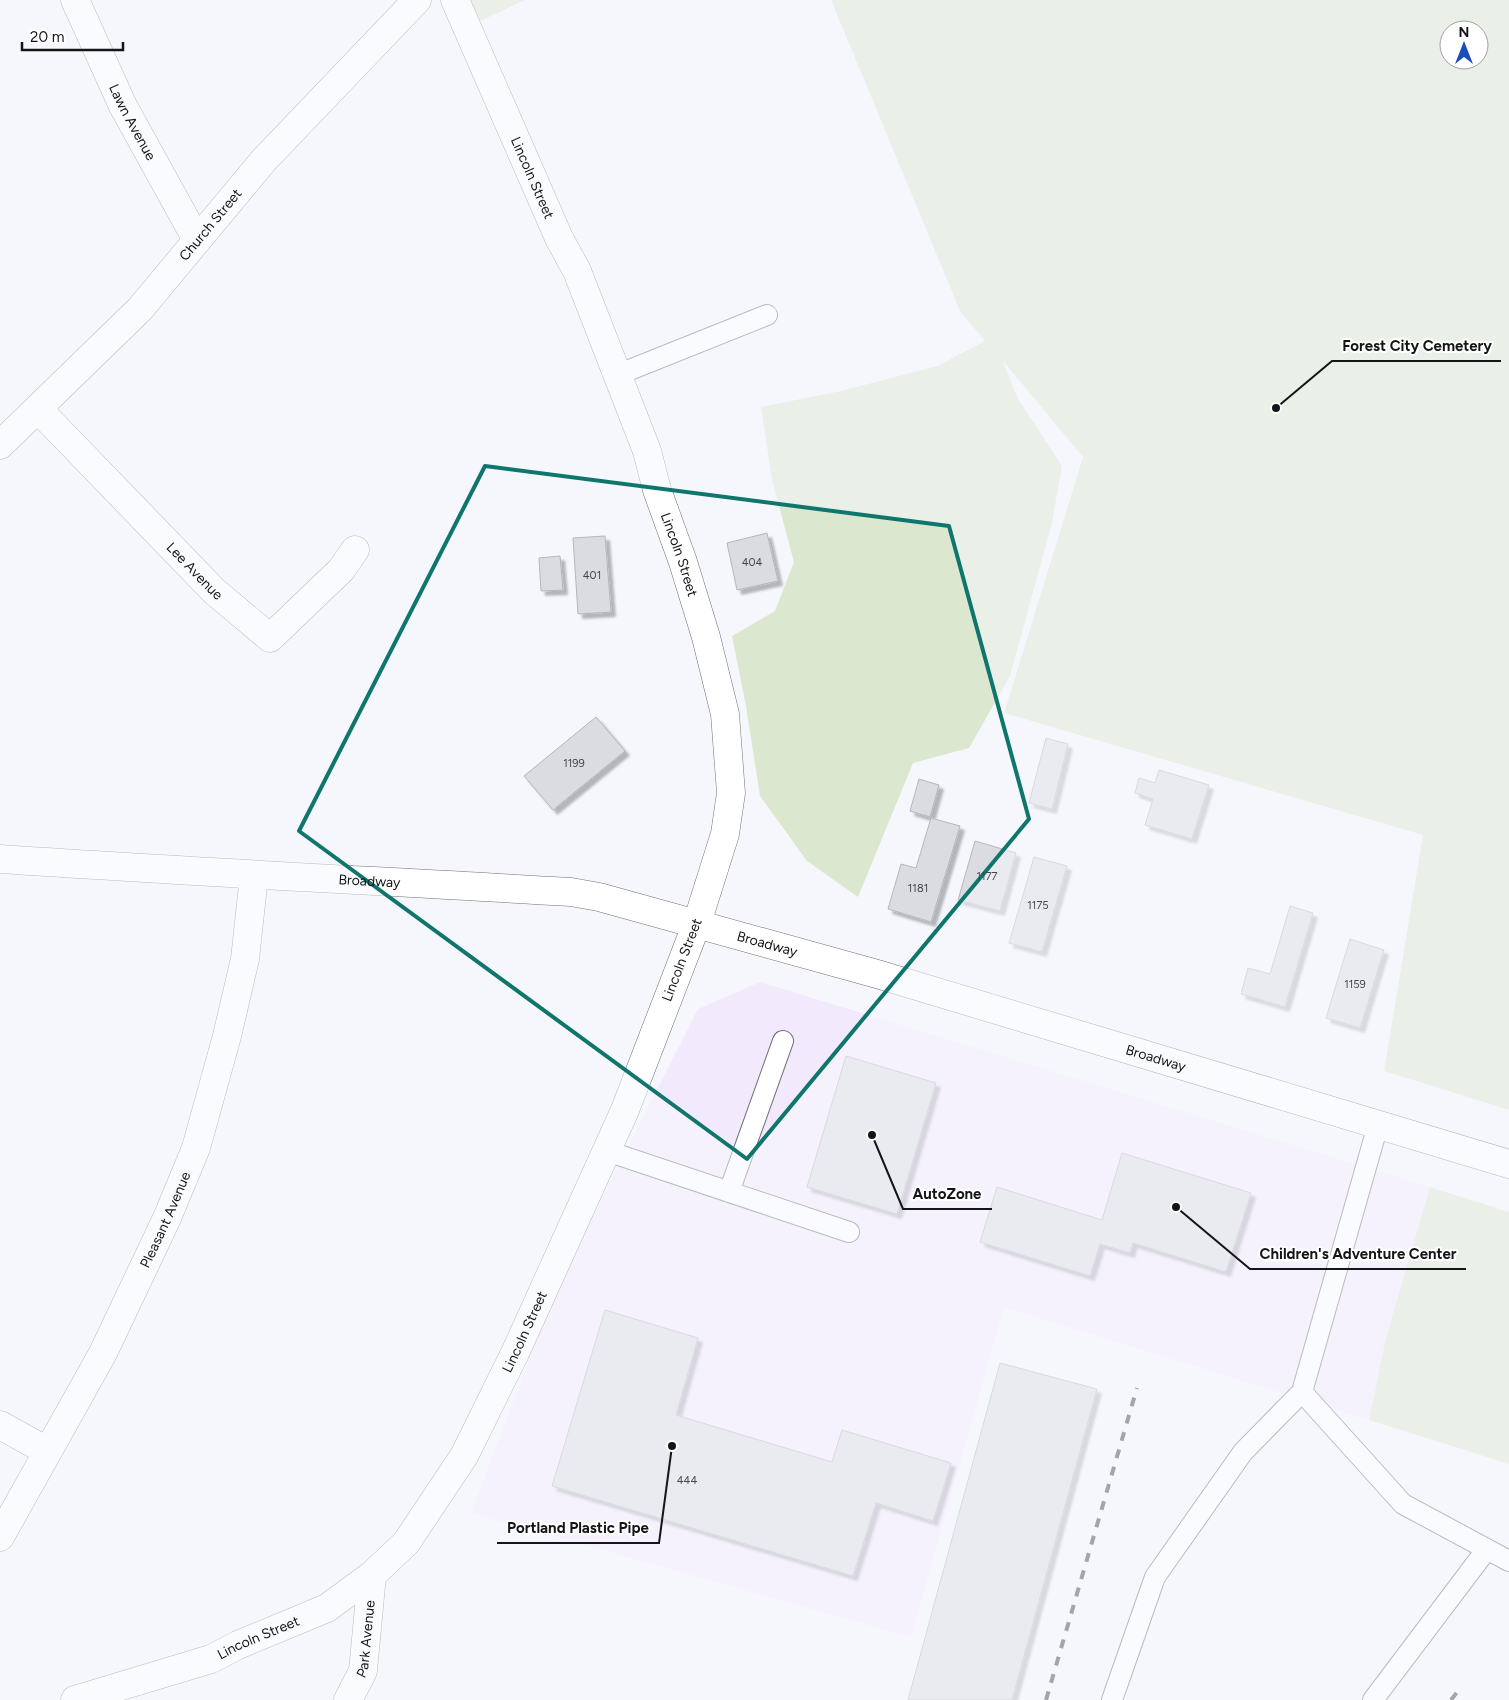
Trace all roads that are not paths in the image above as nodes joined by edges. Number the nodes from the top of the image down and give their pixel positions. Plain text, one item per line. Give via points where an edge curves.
1 (75, 0) edge
2 (417, 0) edge
3 (455, 0) edge
4 (197, 240) junction
5 (767, 315) dead end
6 (617, 375) junction
7 (38, 410) junction
8 (0, 445) edge
9 (356, 550) dead end
10 (0, 859) edge
11 (254, 876) junction
12 (697, 923) junction
13 (783, 1041) dead end
14 (1378, 1125) junction
15 (607, 1151) junction
16 (1509, 1164) edge
17 (730, 1192) junction
18 (849, 1232) dead end
19 (1302, 1392) junction
20 (0, 1425) edge
21 (47, 1451) junction
22 (0, 1536) edge
23 (1486, 1549) junction
24 (1509, 1561) edge
25 (372, 1575) junction
26 (75, 1700) edge
27 (348, 1700) edge
28 (1112, 1700) edge
29 (1373, 1700) edge

1 - 4 street, Lawn Avenue via 123,106
2 - 4 street, Church Street via 264,160
3 - 6 street, Lincoln Street via 576,271
4 - 7 street, Church Street via 140,309
5 - 6 lane
6 - 12 street, Lincoln Street via 647,451 657,490 683,562 725,714 731,794 725,834
7 - 8 street, Church Street
7 - 9 street, Lee Avenue via 214,591 270,638 341,570
10 - 11 street, Broadway
11 - 12 street, Broadway via 571,892
11 - 21 street, Pleasant Avenue via 245,959 196,1148 167,1218 103,1353
12 - 14 street, Broadway
12 - 15 street, Lincoln Street via 626,1110
13 - 17 lane
14 - 16 street, Broadway
14 - 19 lane
15 - 17 lane
15 - 25 street, Lincoln Street via 464,1456 406,1543
17 - 18 lane
19 - 23 lane via 1403,1504
19 - 28 lane via 1243,1452 1155,1577
20 - 21 street
21 - 22 street, Pleasant Avenue
23 - 24 lane
23 - 29 lane
25 - 26 street, Lincoln Street via 327,1608 212,1659
25 - 27 street, Park Avenue via 363,1671

